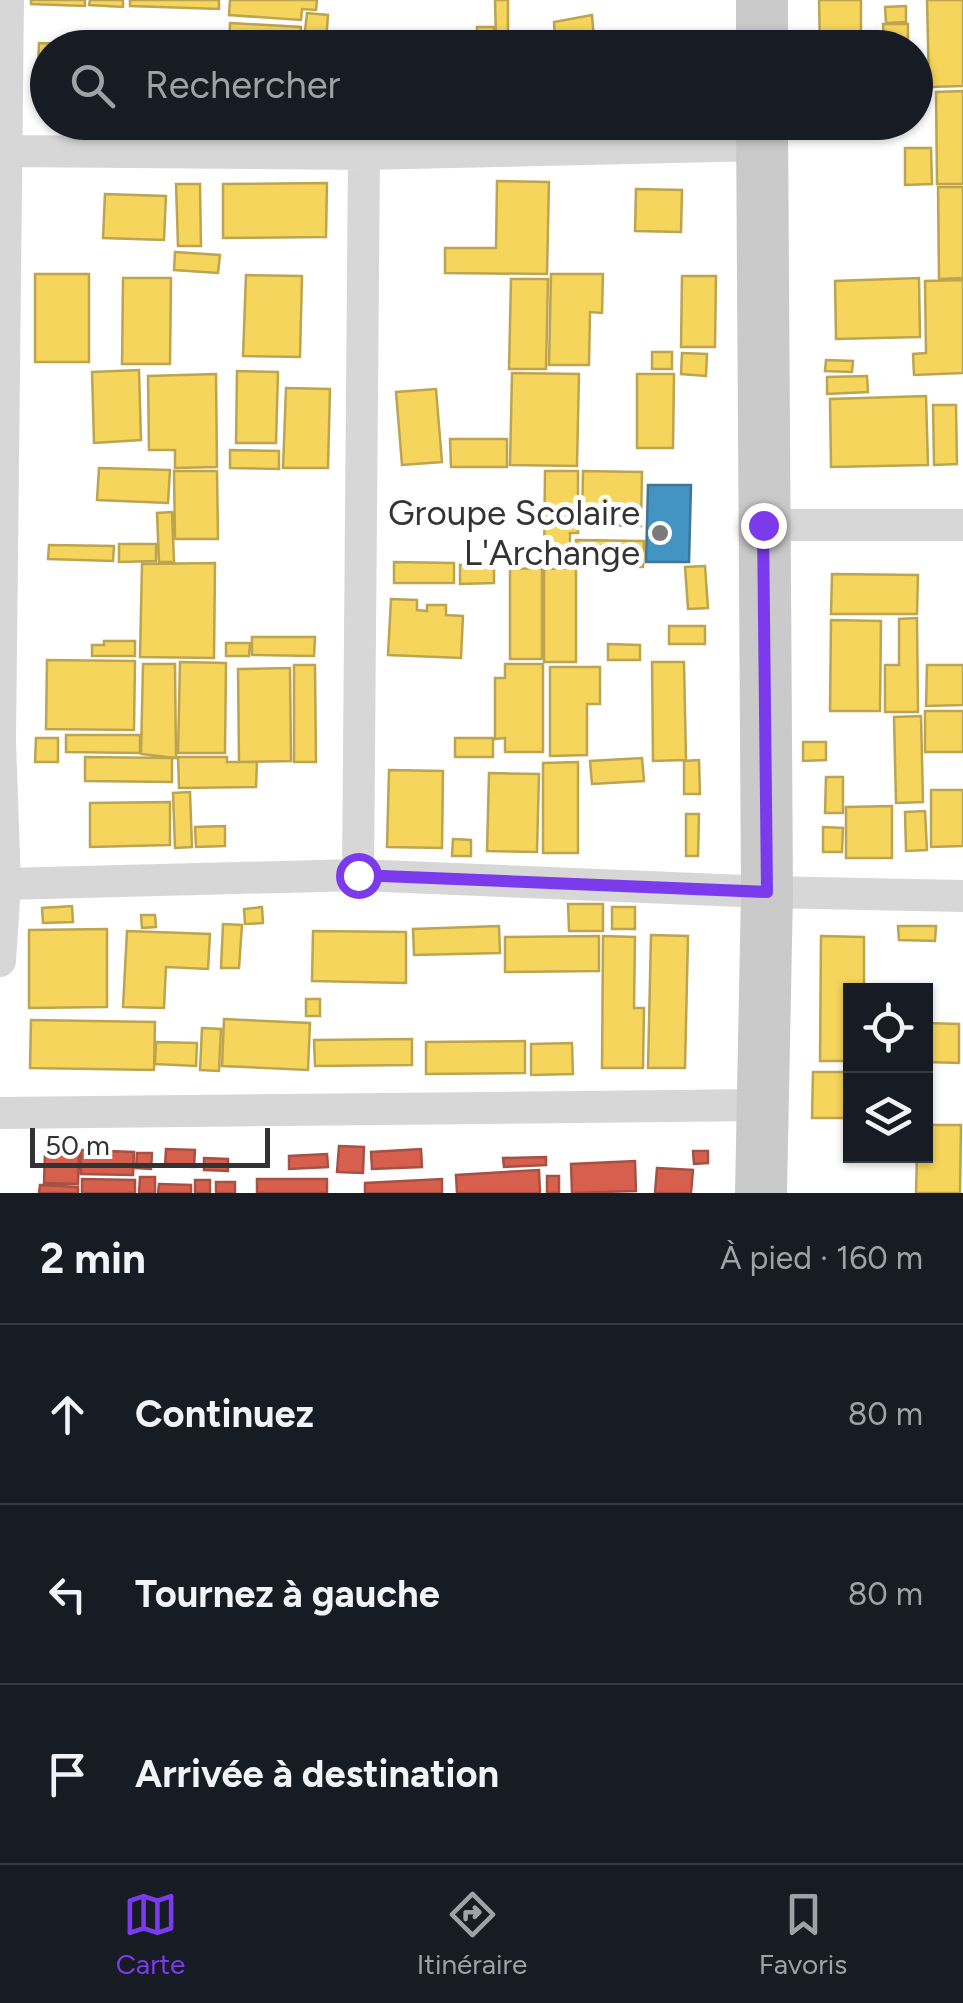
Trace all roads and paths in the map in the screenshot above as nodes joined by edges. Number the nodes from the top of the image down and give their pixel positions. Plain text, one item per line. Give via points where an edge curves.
1 (8, 0) edge
2 (762, 0) edge
3 (762, 30) edge
4 (643, 140) edge
5 (762, 140) edge
6 (6, 151) junction
7 (364, 154) junction
8 (763, 525) junction
9 (963, 525) edge
10 (358, 875) junction
11 (5, 884) junction
12 (767, 892) junction
13 (963, 896) edge
14 (0, 962) edge
15 (762, 1104) junction
16 (0, 1113) edge
17 (761, 1193) edge

1 - 6 street
2 - 3 main road
4 - 7 street
5 - 8 main road
6 - 7 street
6 - 11 street via 0,741
7 - 10 street
8 - 9 street
8 - 12 main road
10 - 11 street
10 - 12 street
11 - 14 street
12 - 13 street
12 - 15 main road
15 - 16 street
15 - 17 main road

